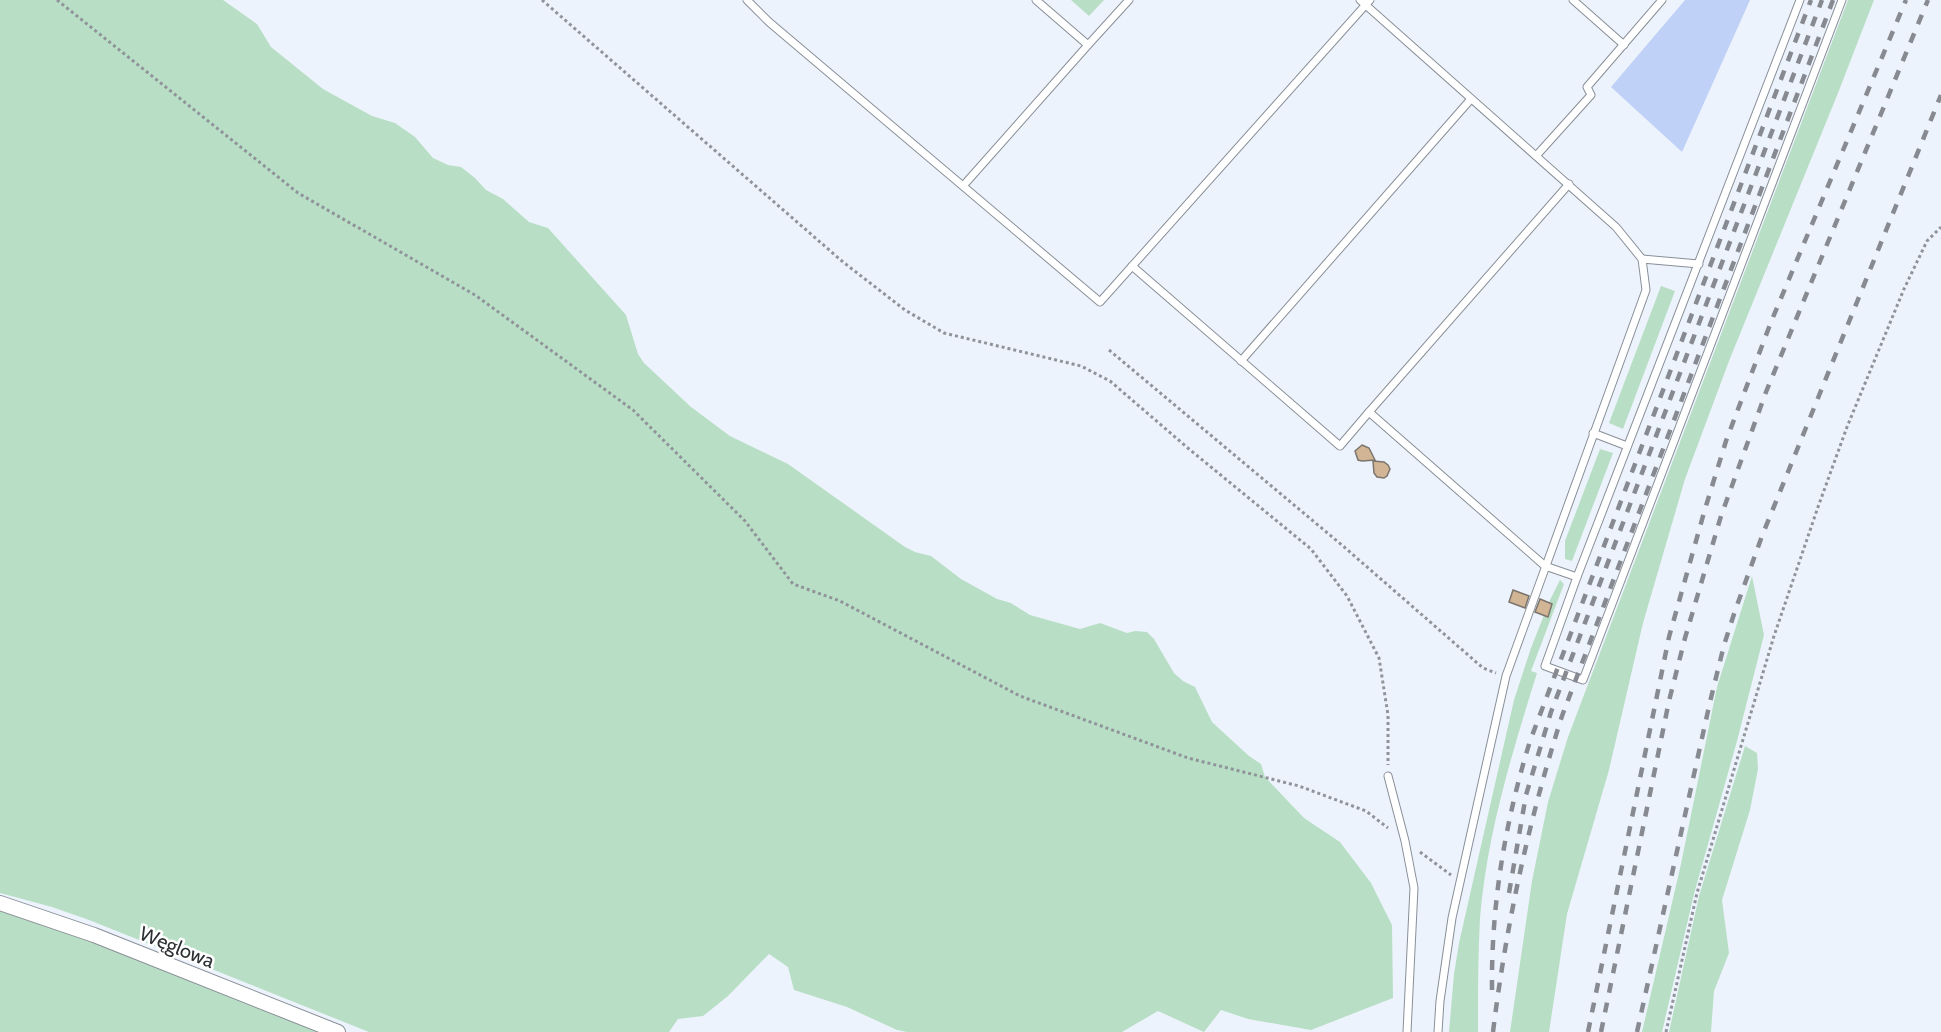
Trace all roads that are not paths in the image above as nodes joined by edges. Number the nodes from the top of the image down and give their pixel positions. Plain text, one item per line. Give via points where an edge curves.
1 (747, 0) edge
2 (1036, 0) edge
3 (1051, 0) edge
4 (1129, 0) edge
5 (1573, 0) edge
6 (1662, 0) edge
7 (1800, 0) edge
8 (1842, 0) edge
9 (1365, 2) edge
10 (1044, 8) junction
11 (1088, 45) junction
12 (1624, 45) junction
13 (1472, 99) junction
14 (1536, 156) junction
15 (1569, 184) junction
16 (963, 186) junction
17 (1642, 259) junction
18 (1699, 264) junction
19 (1132, 266) junction
20 (1241, 361) junction
21 (1369, 412) junction
22 (1593, 433) junction
23 (1627, 446) junction
24 (1545, 566) junction
25 (1577, 577) junction
26 (1388, 776) road end
27 (0, 903) edge
28 (338, 1032) edge
29 (1407, 1032) edge
30 (1438, 1032) edge

1 - 16 lane
2 - 10 lane
3 - 10 lane
4 - 11 lane
5 - 12 lane
6 - 12 lane
7 - 18 lane
8 - 25 lane via 1583,680 1545,666
9 - 13 lane
9 - 19 lane
10 - 11 lane
11 - 16 lane
12 - 14 lane via 1587,87 1591,95
13 - 14 lane
13 - 20 lane
14 - 15 lane
15 - 17 lane via 1616,227
15 - 21 lane
16 - 19 lane via 1100,302
17 - 18 lane
17 - 22 lane via 1646,290
18 - 23 lane
19 - 20 lane
20 - 21 lane via 1340,446
21 - 24 lane
22 - 23 lane
22 - 24 lane
23 - 25 lane
24 - 25 lane
24 - 30 lane via 1506,676 1460,881
26 - 29 lane via 1414,888
27 - 28 street, Węglowa via 94,935

